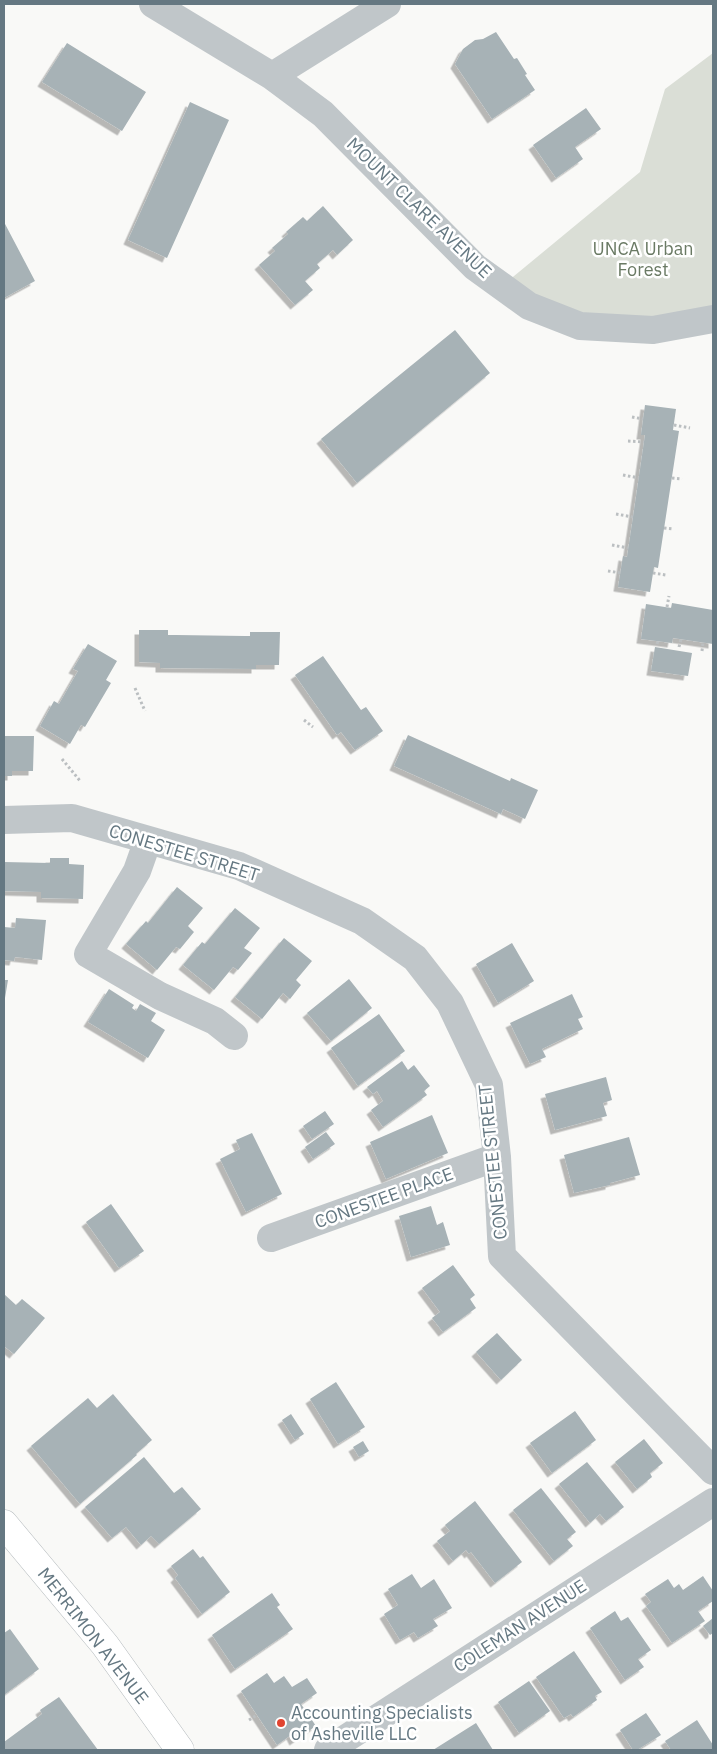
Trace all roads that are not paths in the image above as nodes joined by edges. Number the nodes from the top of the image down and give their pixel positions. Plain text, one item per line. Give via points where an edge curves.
1 (153, 4) edge
2 (387, 4) edge
3 (272, 76) junction
4 (713, 319) edge
5 (4, 820) edge
6 (148, 840) junction
7 (234, 1036) dead end
8 (497, 1157) junction
9 (271, 1238) dead end
10 (713, 1471) edge
11 (713, 1502) edge
12 (4, 1524) edge
13 (180, 1750) edge
14 (328, 1750) edge

1 - 3 street, MOUNT CLARE AVENUE
2 - 3 street
3 - 4 street, MOUNT CLARE AVENUE via 323,114 475,267 529,306 580,326 653,330
5 - 6 street, CONESTEE STREET via 72,818
6 - 7 street via 136,871 88,954 160,996 215,1020
6 - 8 street, CONESTEE STREET via 239,866 362,921 415,958 450,1003 489,1085
8 - 9 street, CONESTEE PLACE
8 - 10 street, CONESTEE STREET via 502,1256
11 - 14 street, COLEMAN AVENUE
12 - 13 main road, MERRIMON AVENUE via 105,1645

